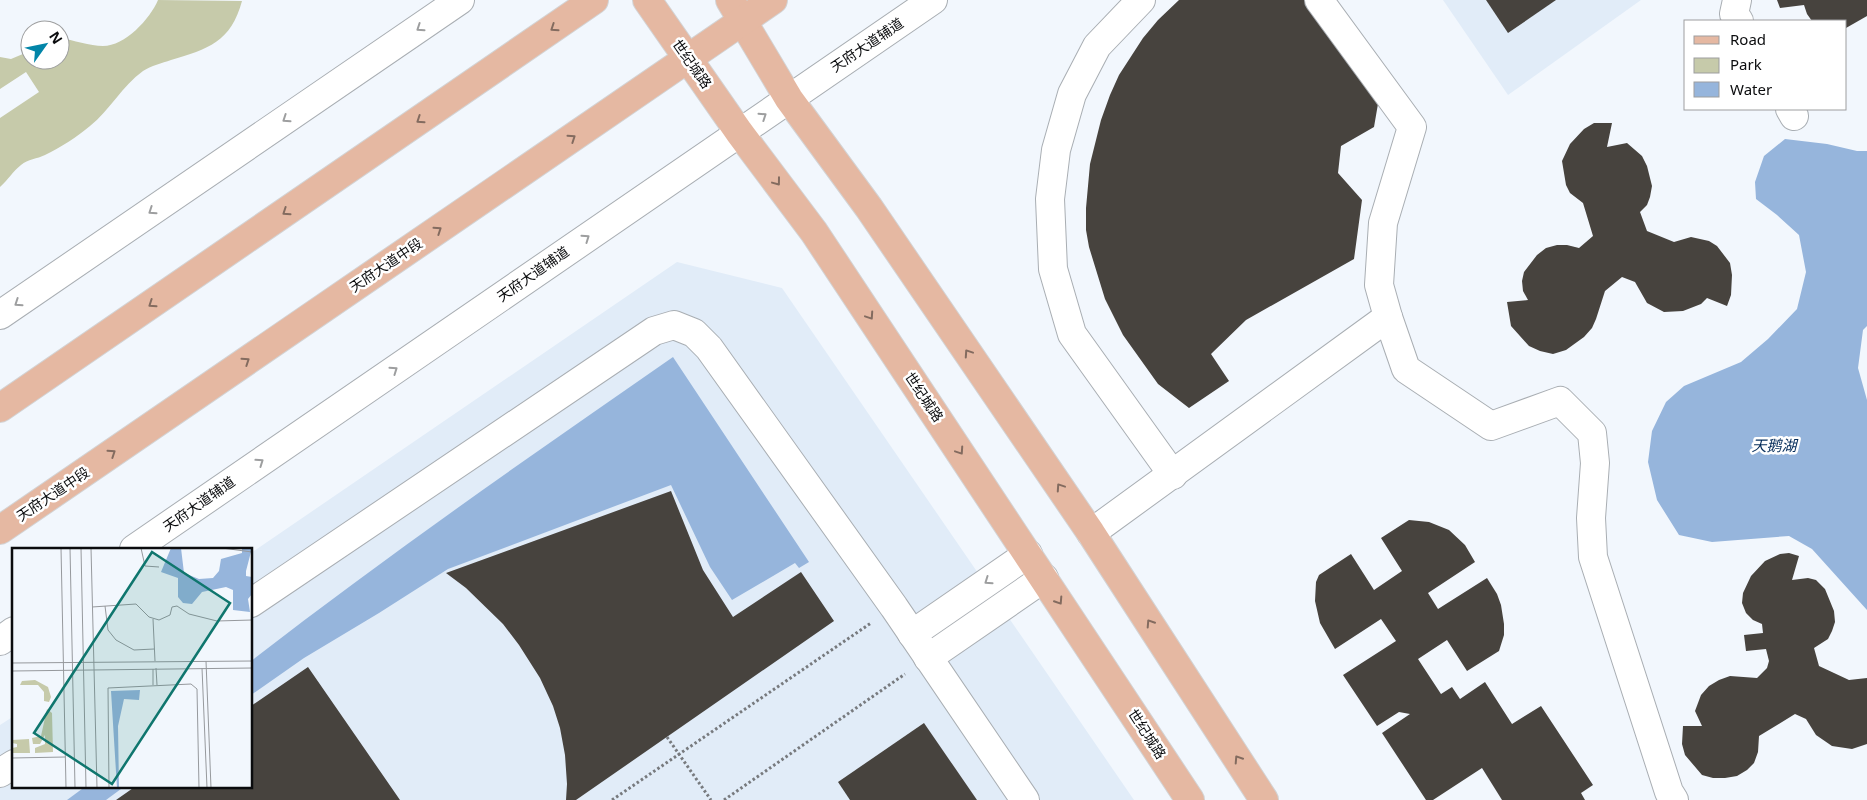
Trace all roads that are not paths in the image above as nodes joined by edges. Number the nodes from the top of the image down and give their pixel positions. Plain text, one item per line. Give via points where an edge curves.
1 (460, 0) edge
2 (594, 0) edge
3 (647, 0) edge
4 (773, 0) edge
5 (933, 0) edge
6 (1141, 0) edge
7 (1319, 0) edge
8 (1737, 0) edge
9 (737, 10) edge
10 (1738, 20) edge
11 (688, 58) junction
12 (789, 98) junction
13 (740, 132) junction
14 (0, 315) edge
15 (1388, 317) junction
16 (0, 408) edge
17 (1173, 475) junction
18 (0, 530) edge
19 (1092, 533) junction
20 (135, 548) edge
21 (1028, 554) junction
22 (1044, 578) junction
23 (252, 602) edge
24 (12, 632) edge
25 (912, 634) junction
26 (0, 641) edge
27 (928, 658) junction
28 (12, 765) edge
29 (0, 773) edge
30 (1025, 800) edge
31 (1190, 800) edge
32 (1264, 800) edge
33 (1674, 800) edge

1 -> 14 street
2 -> 16 main road
3 - 11 main road, 世纪城路
4 - 9 main road, 天府大道中段
5 - 12 street, 天府大道辅道
6 - 17 street via 1097,46 1072,94 1056,150 1050,199 1053,268 1072,334
7 - 15 street via 1412,127 1382,223 1379,285
8 - 10 street via 1734,14
9 - 11 main road, 天府大道中段
9 - 12 main road
11 - 13 main road, 世纪城路
18 -> 11 main road, 天府大道中段
13 -> 12 street, 天府大道辅道
19 -> 12 main road via 869,208
20 -> 13 street, 天府大道辅道
13 -> 21 main road, 世纪城路 via 814,232
15 - 17 street
15 - 33 street via 1406,369 1491,426 1560,401 1592,433 1595,463 1591,518 1593,557
17 - 19 street
32 -> 19 main road
21 - 22 main road, 世纪城路
21 -> 25 street
22 - 27 street
22 -> 31 main road, 世纪城路
23 - 25 street via 654,331 674,325 694,333 710,348
24 - 26 street
25 - 27 street
27 - 30 street
28 - 29 street

